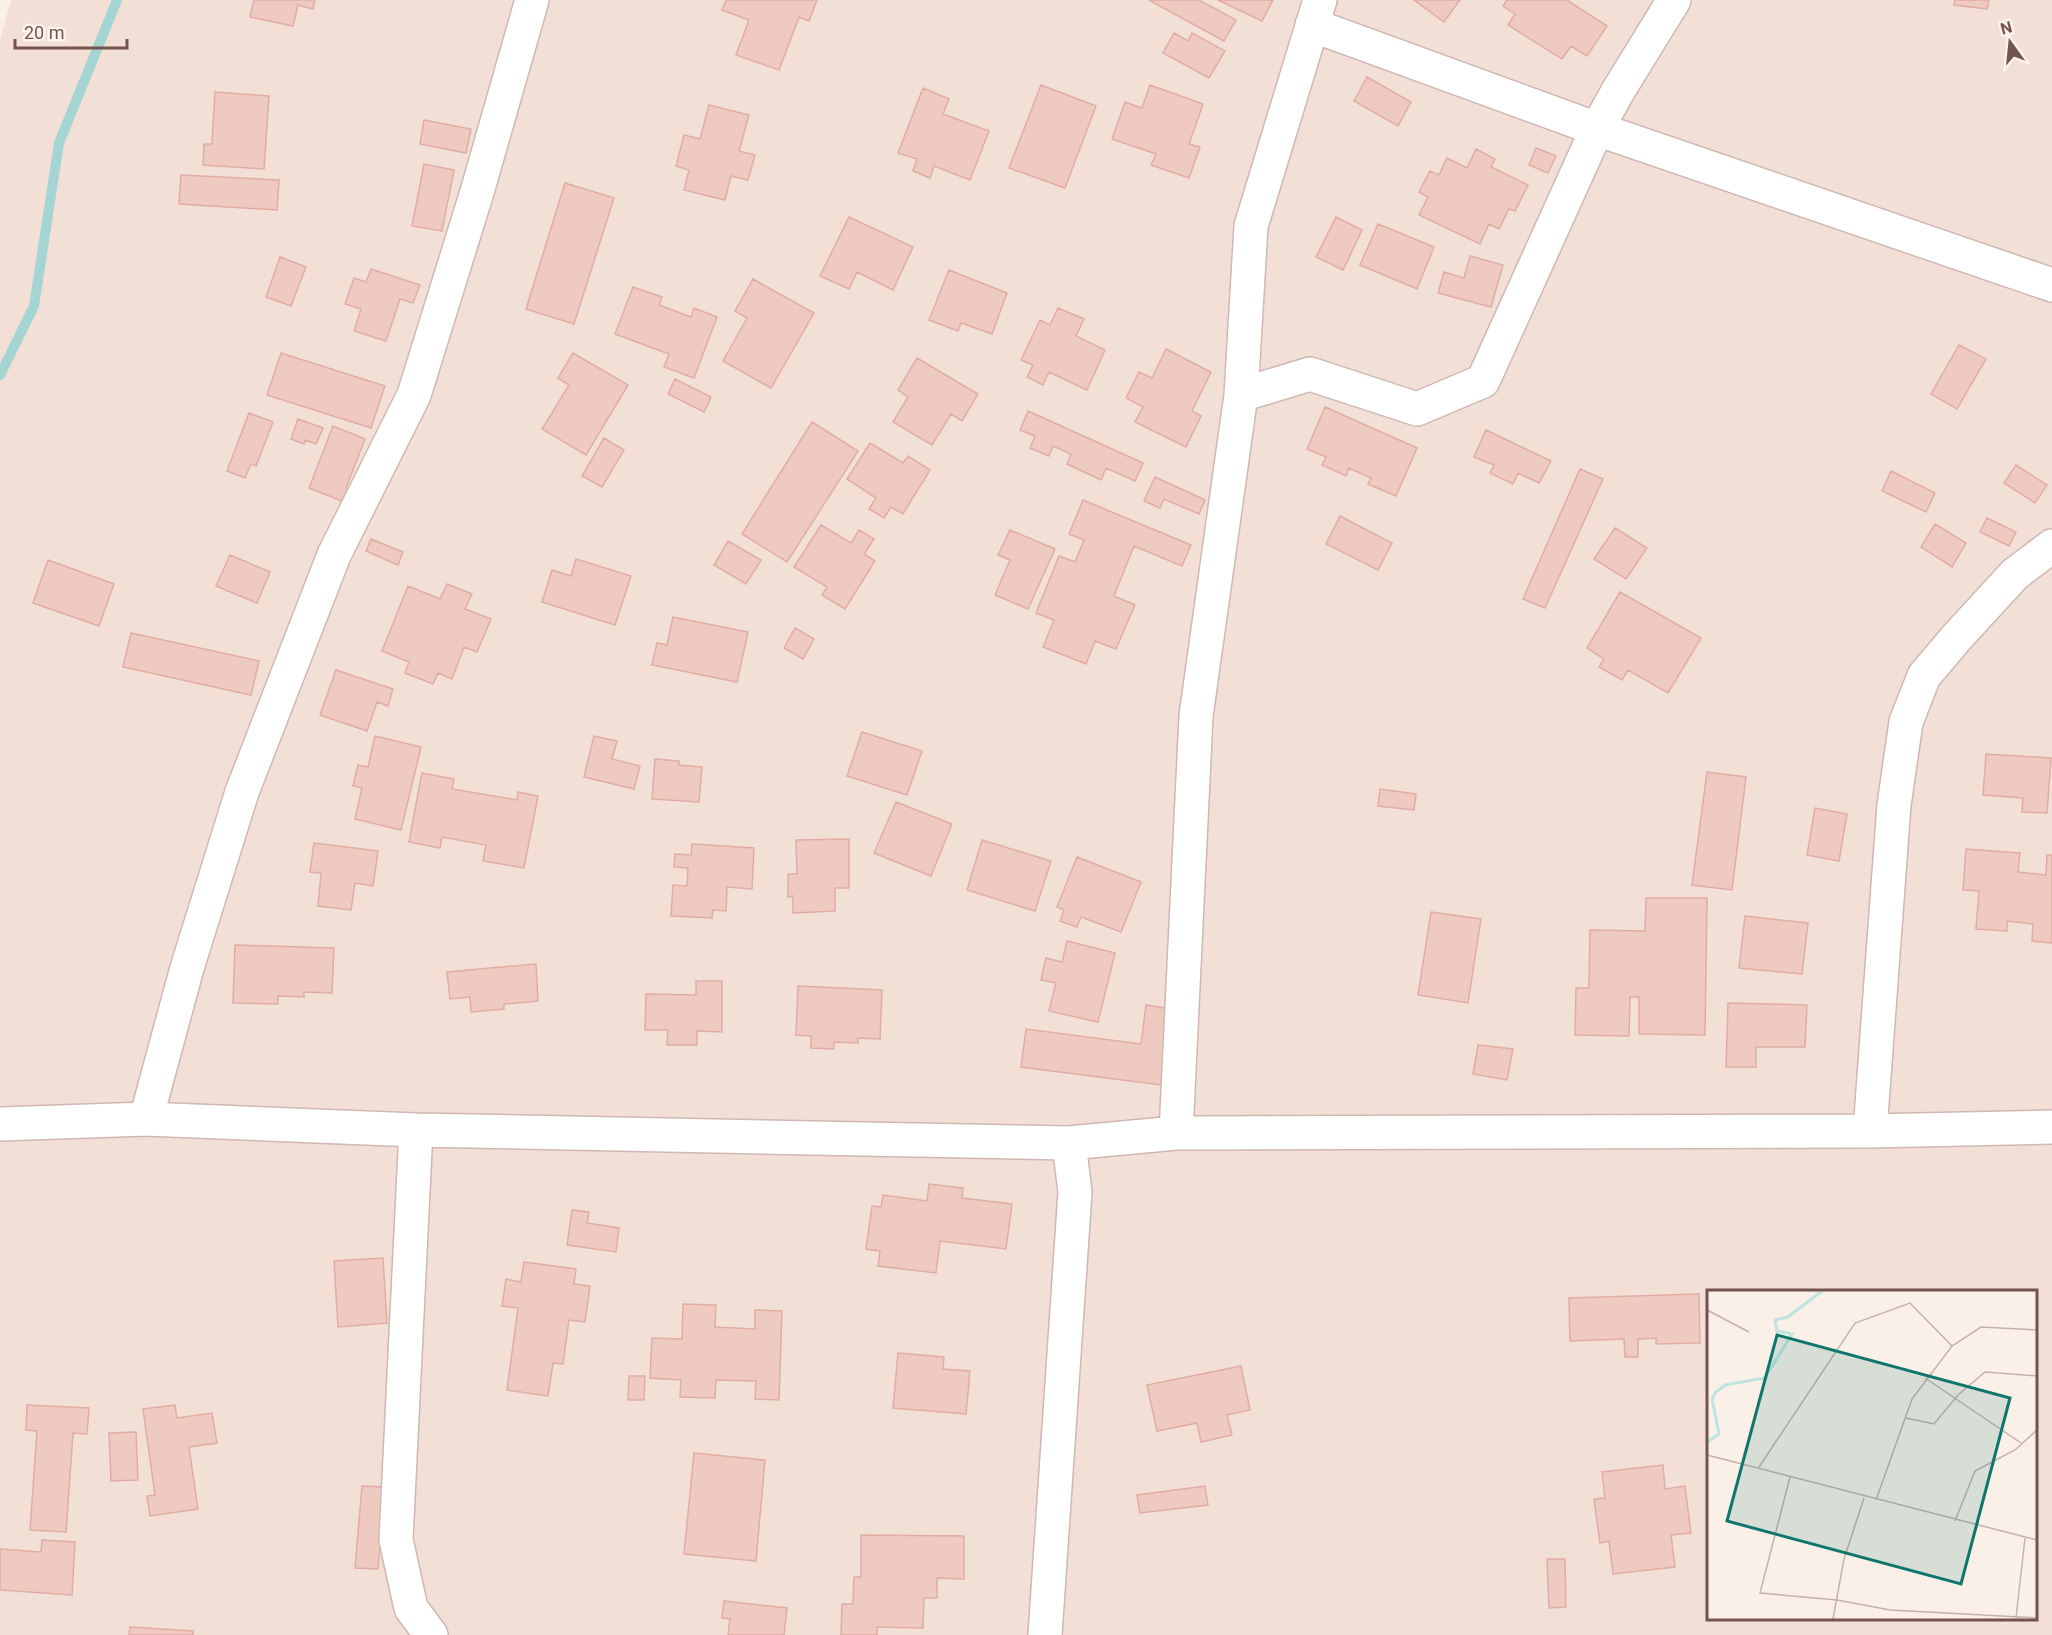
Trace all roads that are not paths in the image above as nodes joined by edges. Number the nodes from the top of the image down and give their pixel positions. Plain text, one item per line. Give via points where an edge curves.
1 (532, 0) edge
2 (1674, 0) edge
3 (1316, 13) edge
4 (1598, 129) junction
5 (2052, 285) edge
6 (1240, 395) junction
7 (2052, 546) edge
8 (146, 1119) junction
9 (0, 1124) edge
10 (2052, 1127) edge
11 (416, 1130) junction
12 (1870, 1131) junction
13 (1176, 1133) junction
14 (1069, 1143) junction
15 (431, 1635) edge
16 (1045, 1635) edge

1 - 8 street via 414,395 334,555 242,792 187,968
2 - 4 street
3 - 4 street
3 - 6 street via 1251,226
4 - 5 street
4 - 6 street via 1483,381 1417,409 1310,374
6 - 13 street via 1196,716
7 - 12 street via 2015,574 1924,676 1906,722 1894,805
8 - 9 street
8 - 11 street
10 - 12 street
11 - 14 street
11 - 15 street via 396,1540 411,1608
12 - 13 street
13 - 14 street
14 - 16 street via 1075,1192

